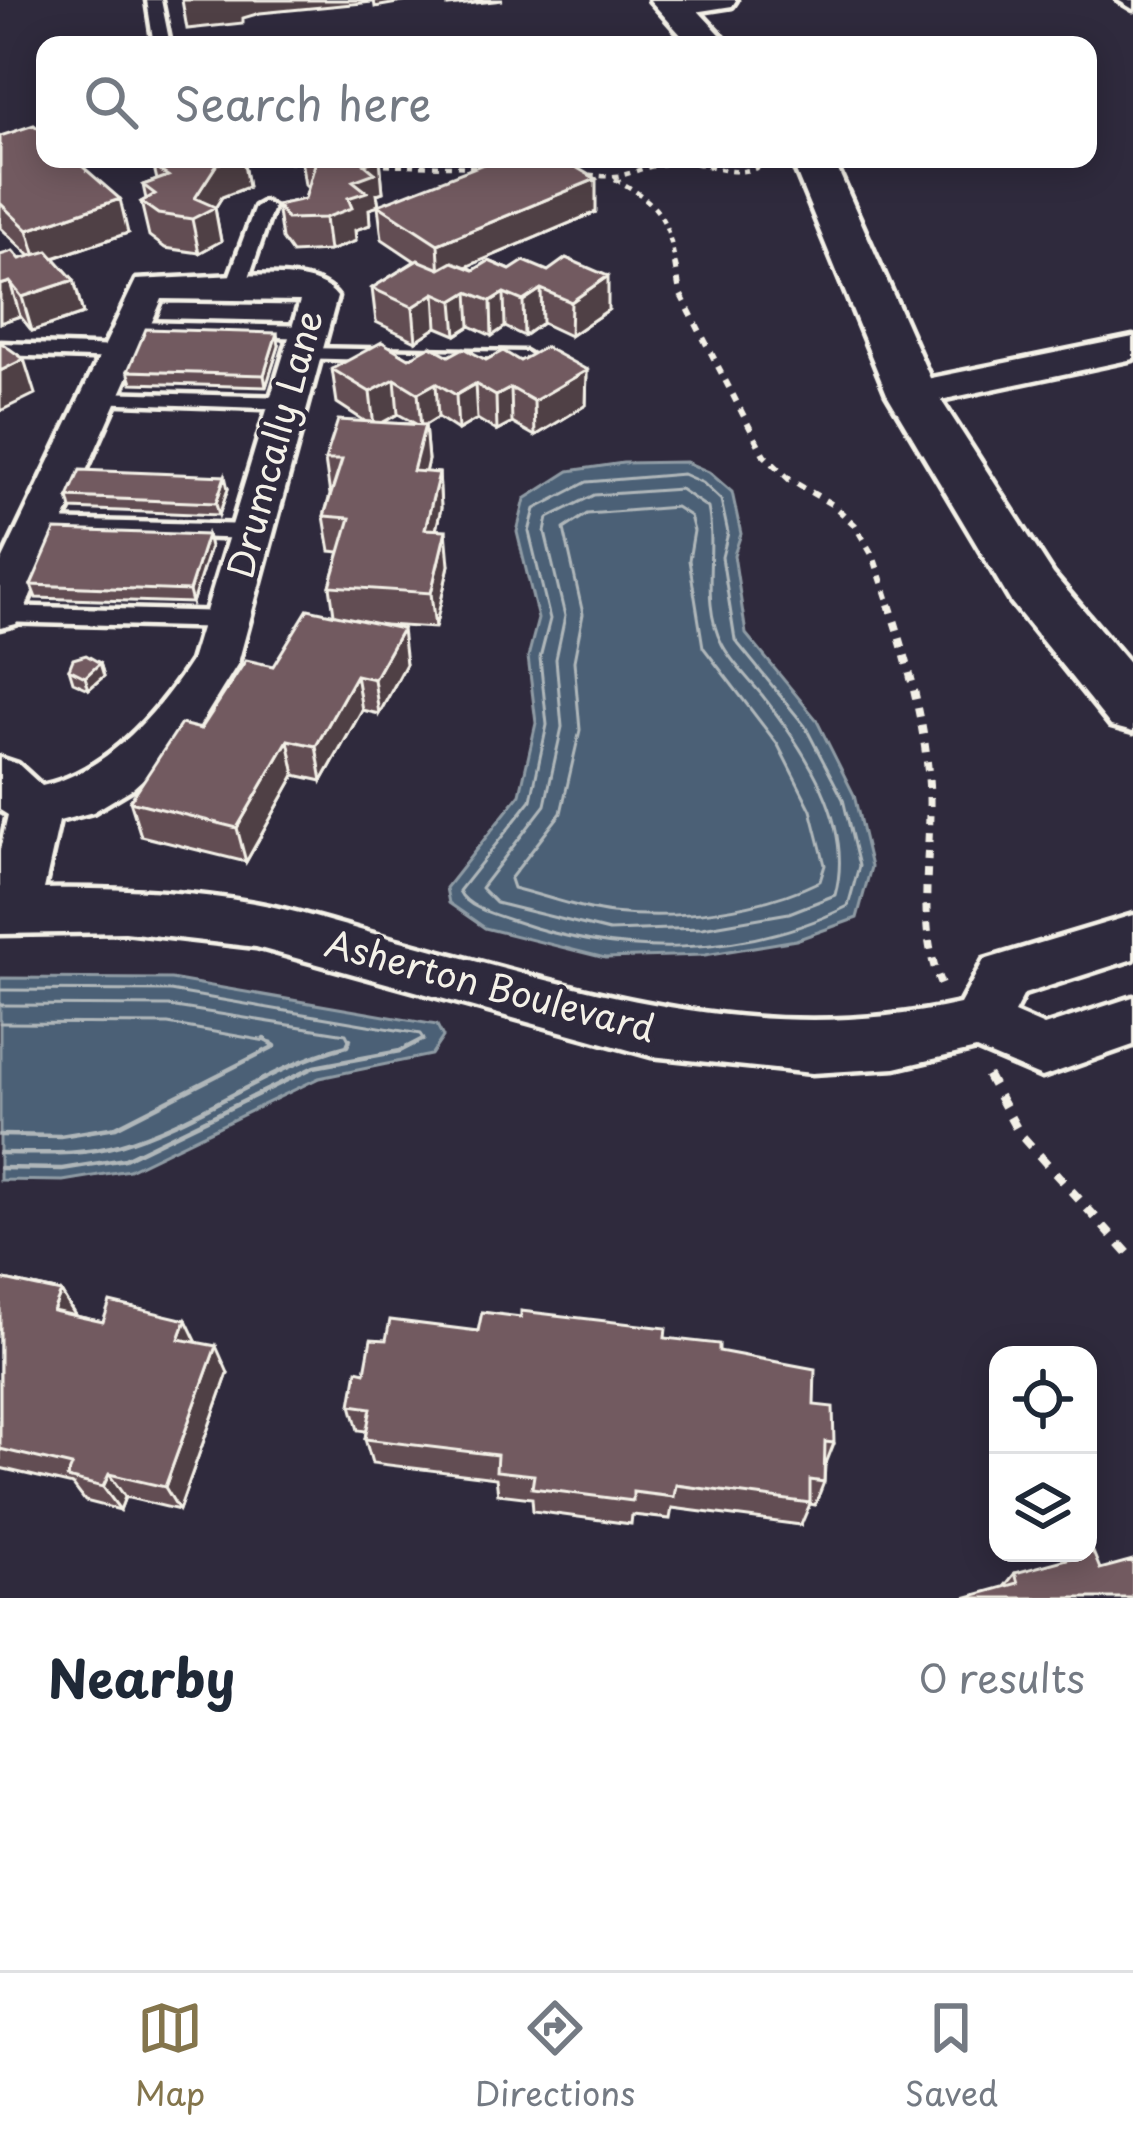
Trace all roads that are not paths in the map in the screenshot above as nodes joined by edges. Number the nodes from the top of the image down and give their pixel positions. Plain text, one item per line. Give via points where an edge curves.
1 (154, 0) edge
2 (722, 0) edge
3 (1125, 0) edge
4 (672, 4) edge
5 (1133, 5) edge
6 (160, 36) edge
7 (702, 36) edge
8 (816, 168) edge
9 (264, 207) dead end
10 (236, 286) junction
11 (127, 340) junction
12 (307, 343) junction
13 (1133, 348) edge
14 (0, 350) edge
15 (525, 358) edge
16 (912, 394) junction
17 (101, 398) junction
18 (290, 403) junction
19 (43, 527) junction
20 (252, 532) junction
21 (0, 614) edge
22 (226, 620) junction
23 (1133, 710) edge
24 (18, 792) edge
25 (7, 910) edge
26 (1133, 937) edge
27 (1133, 1022) edge
28 (970, 1027) junction

1 - 6 lane
2 - 4 street
3 - 5 lane
4 - 7 street
8 - 16 street
9 - 10 lane
10 - 11 street, Drumcally Lane via 149,288
10 - 12 street, Drumcally Lane via 319,297
11 - 12 lane
11 - 14 lane
11 - 17 street, Drumcally Lane
12 - 15 lane
12 - 18 street, Drumcally Lane
13 - 16 street
16 - 23 street via 1032,588
17 - 18 lane
17 - 19 street, Drumcally Lane
18 - 20 street, Drumcally Lane
19 - 20 lane
19 - 21 street, Drumcally Lane
20 - 22 street, Drumcally Lane
21 - 22 lane
22 - 24 street, Drumcally Lane via 214,663 179,718 115,775 75,798
24 - 25 street, Drumcally Lane
25 - 28 street, Asherton Boulevard via 125,910 256,925 707,1040 812,1048 896,1043
26 - 28 street via 1004,977
27 - 28 street via 1042,1052

